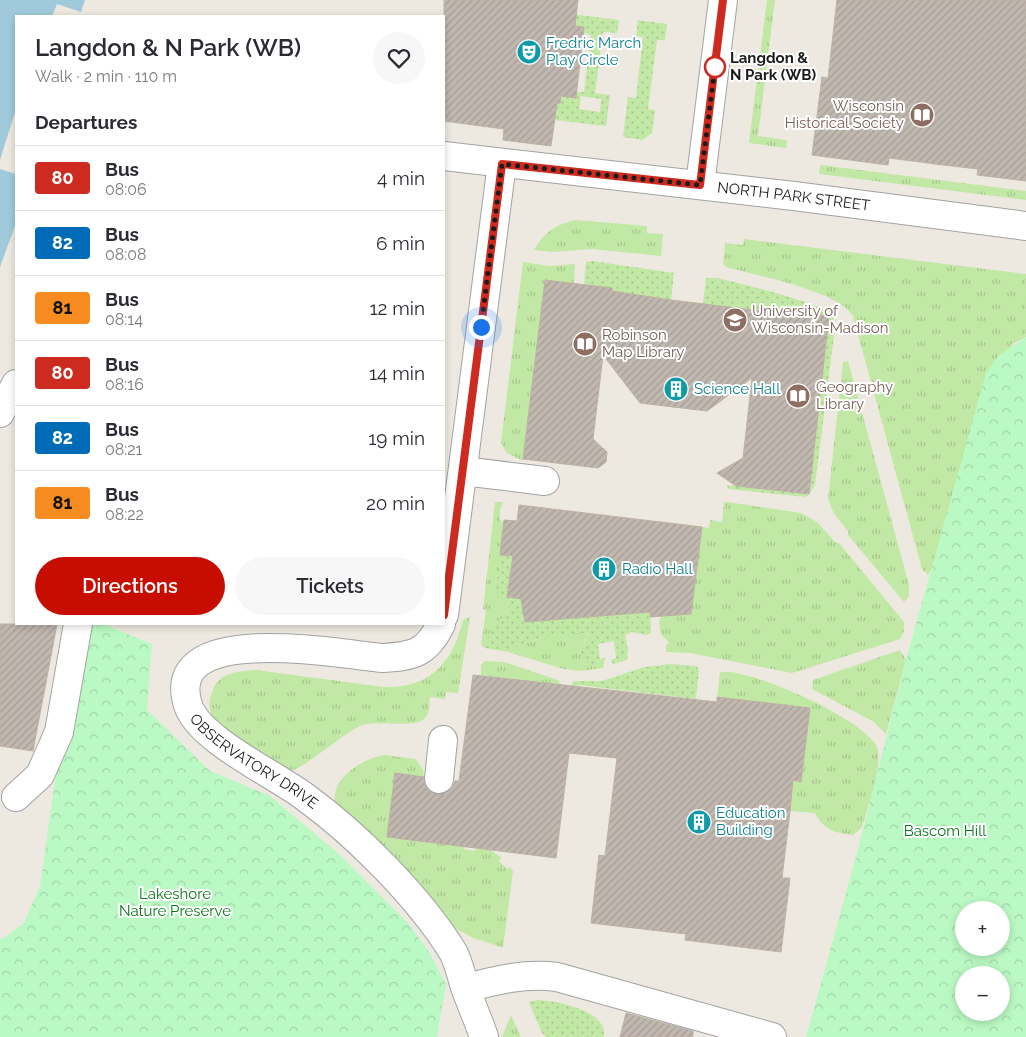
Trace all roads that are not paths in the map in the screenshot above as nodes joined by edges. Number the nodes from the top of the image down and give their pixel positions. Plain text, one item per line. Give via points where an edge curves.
1 (723, 0) edge
2 (445, 156) edge
3 (502, 164) junction
4 (700, 185) junction
5 (1026, 226) edge
6 (15, 386) edge
7 (0, 413) edge
8 (463, 471) junction
9 (544, 481) dead end
10 (445, 607) edge
11 (78, 625) edge
12 (440, 625) edge
13 (443, 740) dead end
14 (439, 779) dead end
15 (16, 797) dead end
16 (466, 988) junction
17 (484, 1037) edge
18 (772, 1037) edge

1 - 4 street
2 - 3 street, NORTH PARK STREET
3 - 4 street, NORTH PARK STREET
3 - 8 street
4 - 5 street, NORTH PARK STREET
6 - 7 street
8 - 9 street
8 - 10 street
11 - 15 street via 58,732 40,775
12 - 16 street, OBSERVATORY DRIVE via 428,645 403,657 249,647 223,651 195,666 186,689 188,706 198,724 214,738 306,797 355,839 403,887 454,954
13 - 14 street
16 - 17 street, OBSERVATORY DRIVE
16 - 18 street via 515,976 557,977

